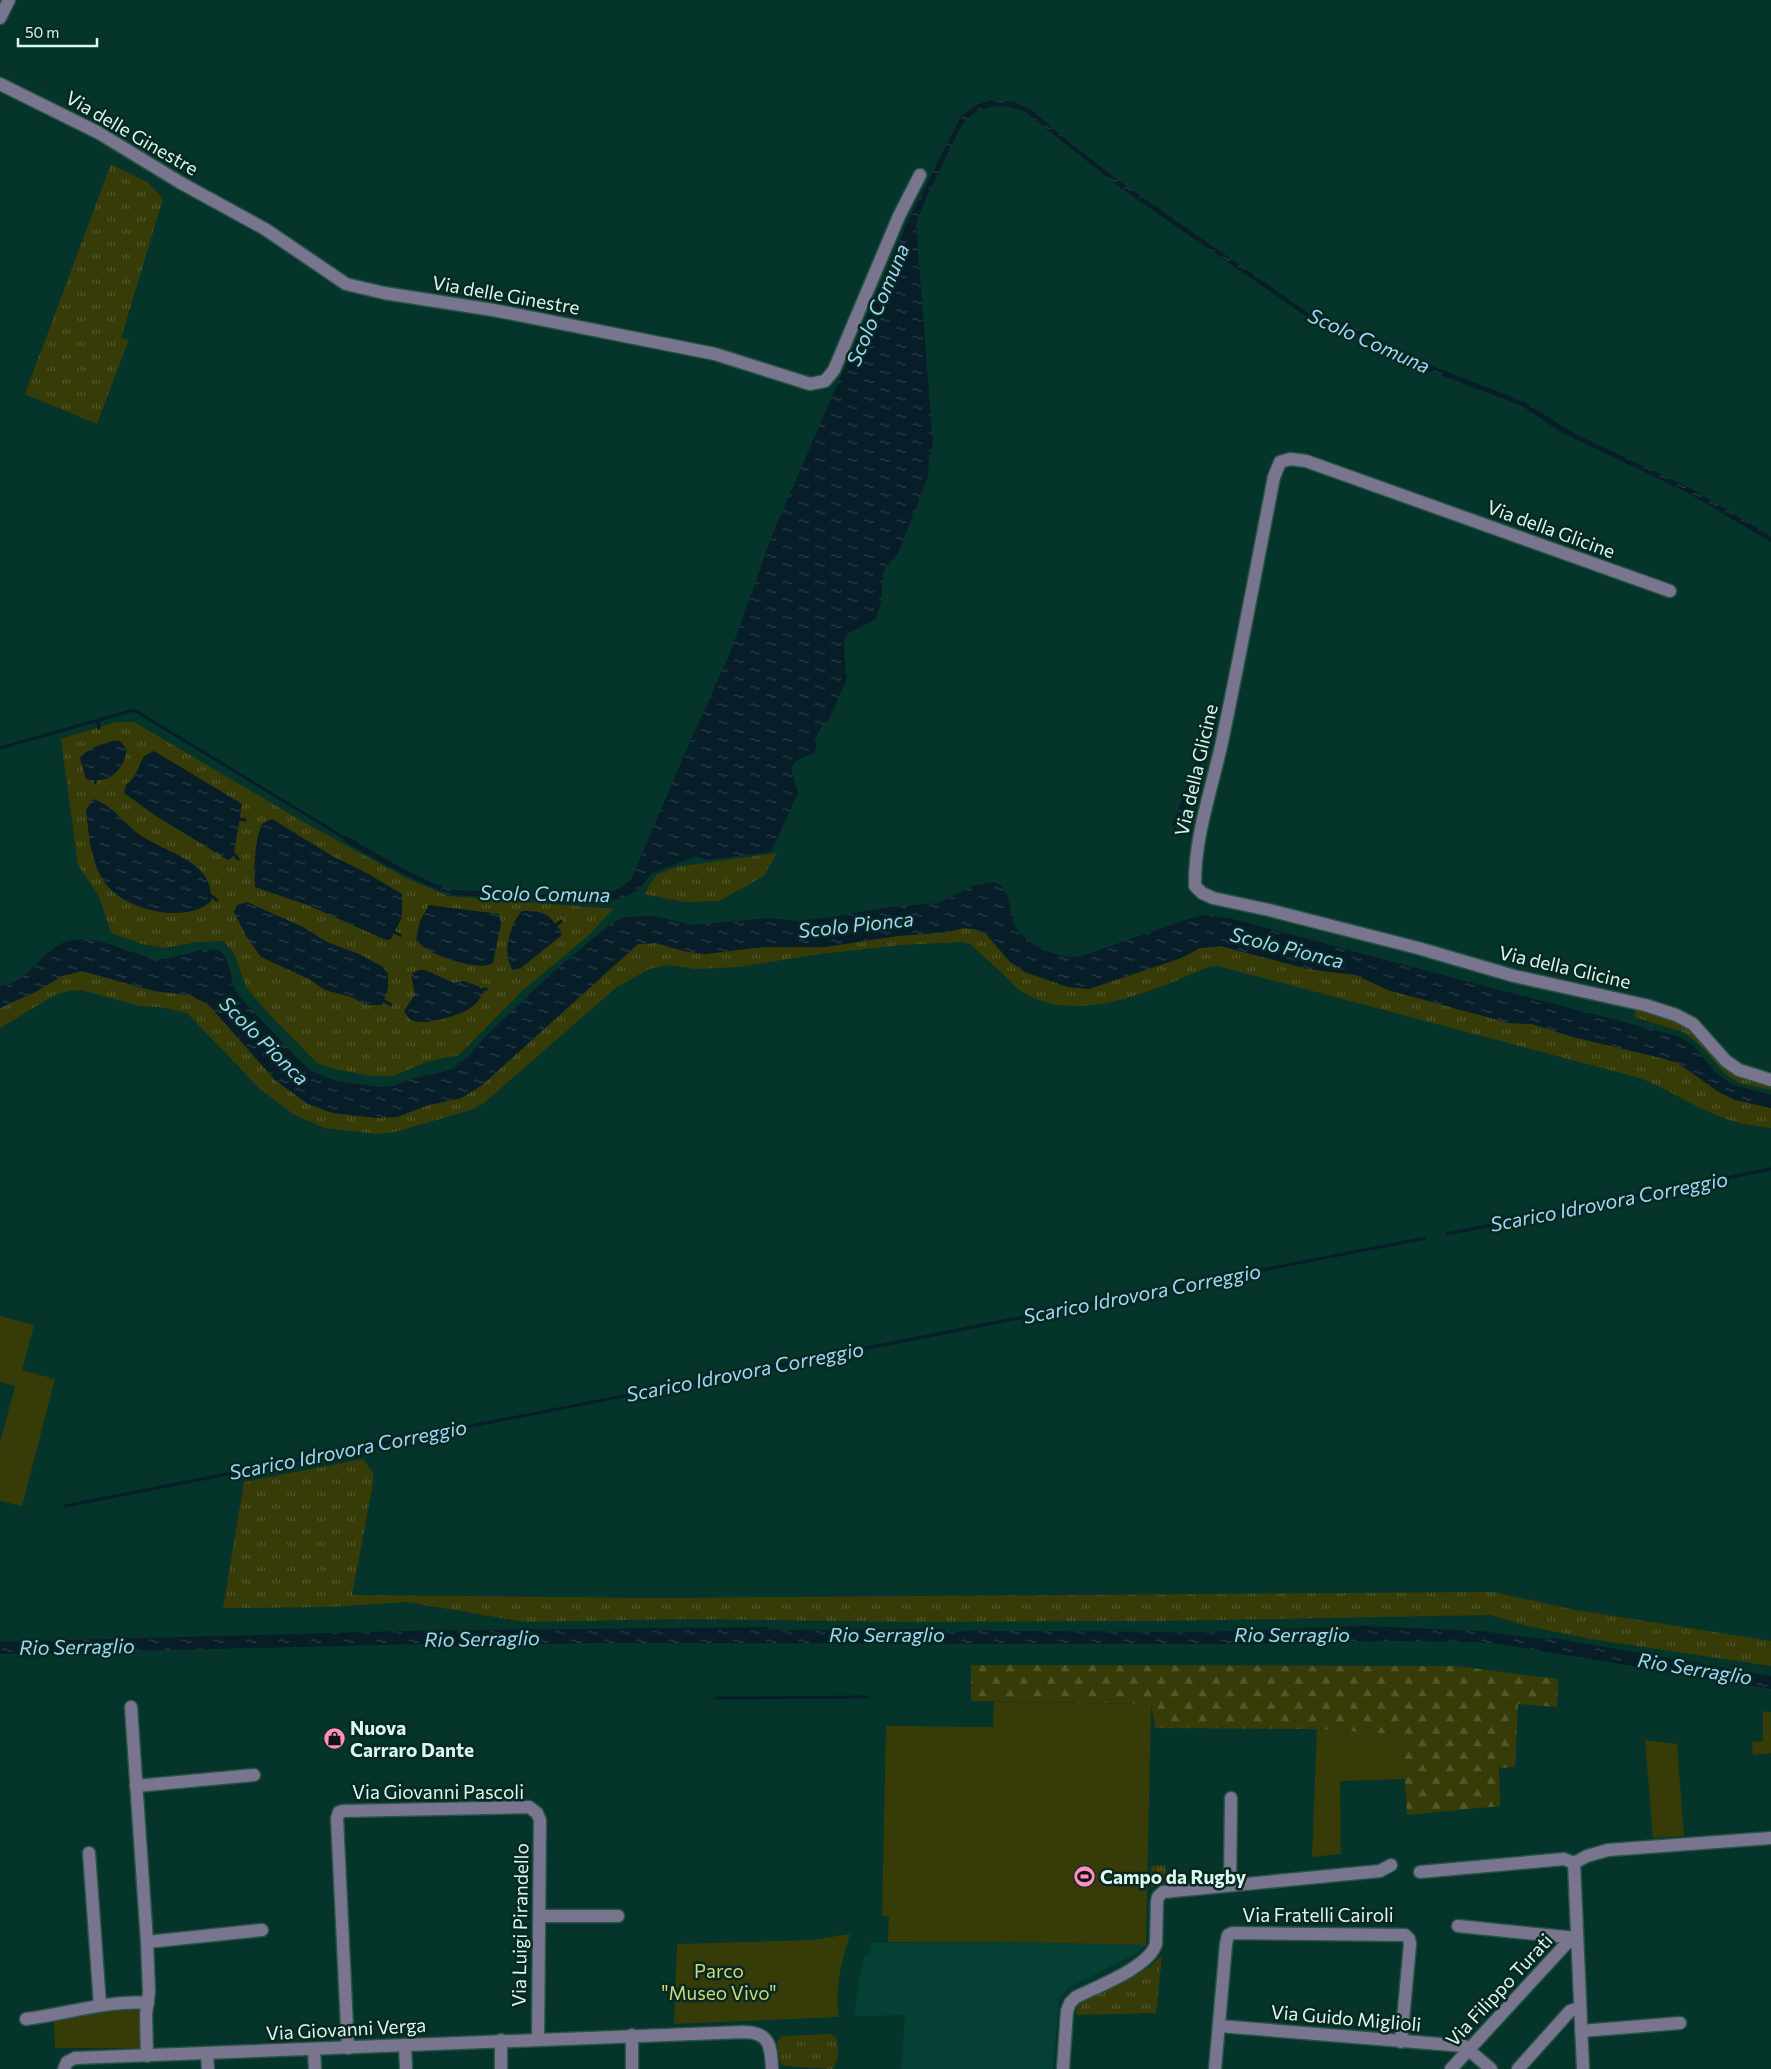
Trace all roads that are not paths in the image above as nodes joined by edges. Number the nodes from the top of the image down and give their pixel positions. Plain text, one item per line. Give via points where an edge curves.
1 (9, 0) edge
2 (0, 18) edge
3 (0, 84) edge
4 (920, 175) dead end
5 (1670, 591) dead end
6 (1771, 1080) edge
7 (131, 1707) dead end
8 (254, 1775) dead end
9 (136, 1786) junction
10 (1231, 1798) dead end
11 (537, 1813) joint
12 (1771, 1838) edge
13 (89, 1853) dead end
14 (1574, 1863) junction
15 (1391, 1865) dead end
16 (1420, 1872) dead end
17 (1230, 1885) junction
18 (539, 1916) junction
19 (618, 1916) dead end
20 (1458, 1926) dead end
21 (262, 1930) dead end
22 (1576, 1938) junction
23 (147, 1942) junction
24 (148, 2003) junction
25 (100, 2005) junction
26 (1579, 2008) junction
27 (26, 2019) dead end
28 (1680, 2023) dead end
29 (1219, 2026) junction
30 (1581, 2031) junction
31 (632, 2035) junction
32 (538, 2039) junction
33 (501, 2040) junction
34 (1401, 2042) junction
35 (405, 2045) junction
36 (348, 2048) junction
37 (1469, 2049) junction
38 (314, 2050) junction
39 (207, 2054) junction
40 (147, 2056) junction
41 (64, 2067) edge
42 (208, 2069) edge
43 (315, 2069) edge
44 (406, 2069) edge
45 (501, 2069) edge
46 (632, 2069) edge
47 (772, 2069) edge
48 (1063, 2069) edge
49 (1215, 2069) edge
50 (1451, 2069) edge
51 (1491, 2069) edge
52 (1518, 2069) edge
53 (1583, 2069) edge

1 - 2 street
3 - 4 street, Via delle Ginestre via 99,133 265,229 346,284 706,352 810,384 826,381 834,370 899,216
5 - 6 street, Via della Glicine via 1306,461 1290,459 1280,462 1274,477 1216,771 1200,831 1195,886 1214,898 1676,1015 1693,1024 1726,1061 1739,1070
7 - 9 street
8 - 9 street
9 - 23 street
10 - 17 street
11 - 18 street, Via Luigi Pirandello via 540,1820
11 - 36 street, Via Giovanni Pascoli via 529,1808 338,1812
12 - 14 street via 1608,1850
13 - 25 street
14 - 16 street via 1564,1858
14 - 22 street
15 - 17 street via 1380,1871
17 - 48 street via 1163,1892 1158,1897 1154,1950 1141,1963 1076,1996 1070,2003
18 - 19 street
18 - 32 street, Via Luigi Pirandello
20 - 22 street
21 - 23 street
22 - 26 street
22 - 37 street, Via Filippo Turati via 1566,1944
23 - 24 street
24 - 25 street
24 - 40 street
25 - 27 street
26 - 30 street
26 - 52 street via 1570,2011
28 - 30 street
29 - 34 street, Via Guido Miglioli
29 - 34 street, Via Fratelli Cairoli via 1228,1935 1397,1934 1407,1937 1410,1944
29 - 49 street
30 - 53 street
31 - 32 street, Via Giovanni Verga
31 - 46 street
31 - 47 street, Via Giovanni Verga via 753,2032 764,2037 769,2045
32 - 33 street, Via Giovanni Verga
33 - 35 street, Via Giovanni Verga
33 - 45 street
34 - 37 street, Via Guido Miglioli
35 - 36 street, Via Giovanni Verga
35 - 44 street
36 - 38 street, Via Giovanni Verga
37 - 50 street, Via Filippo Turati
37 - 51 street
38 - 39 street, Via Giovanni Verga
38 - 43 street
39 - 40 street, Via Giovanni Verga
39 - 42 street
40 - 41 street, Via Giovanni Verga via 75,2058 69,2059

